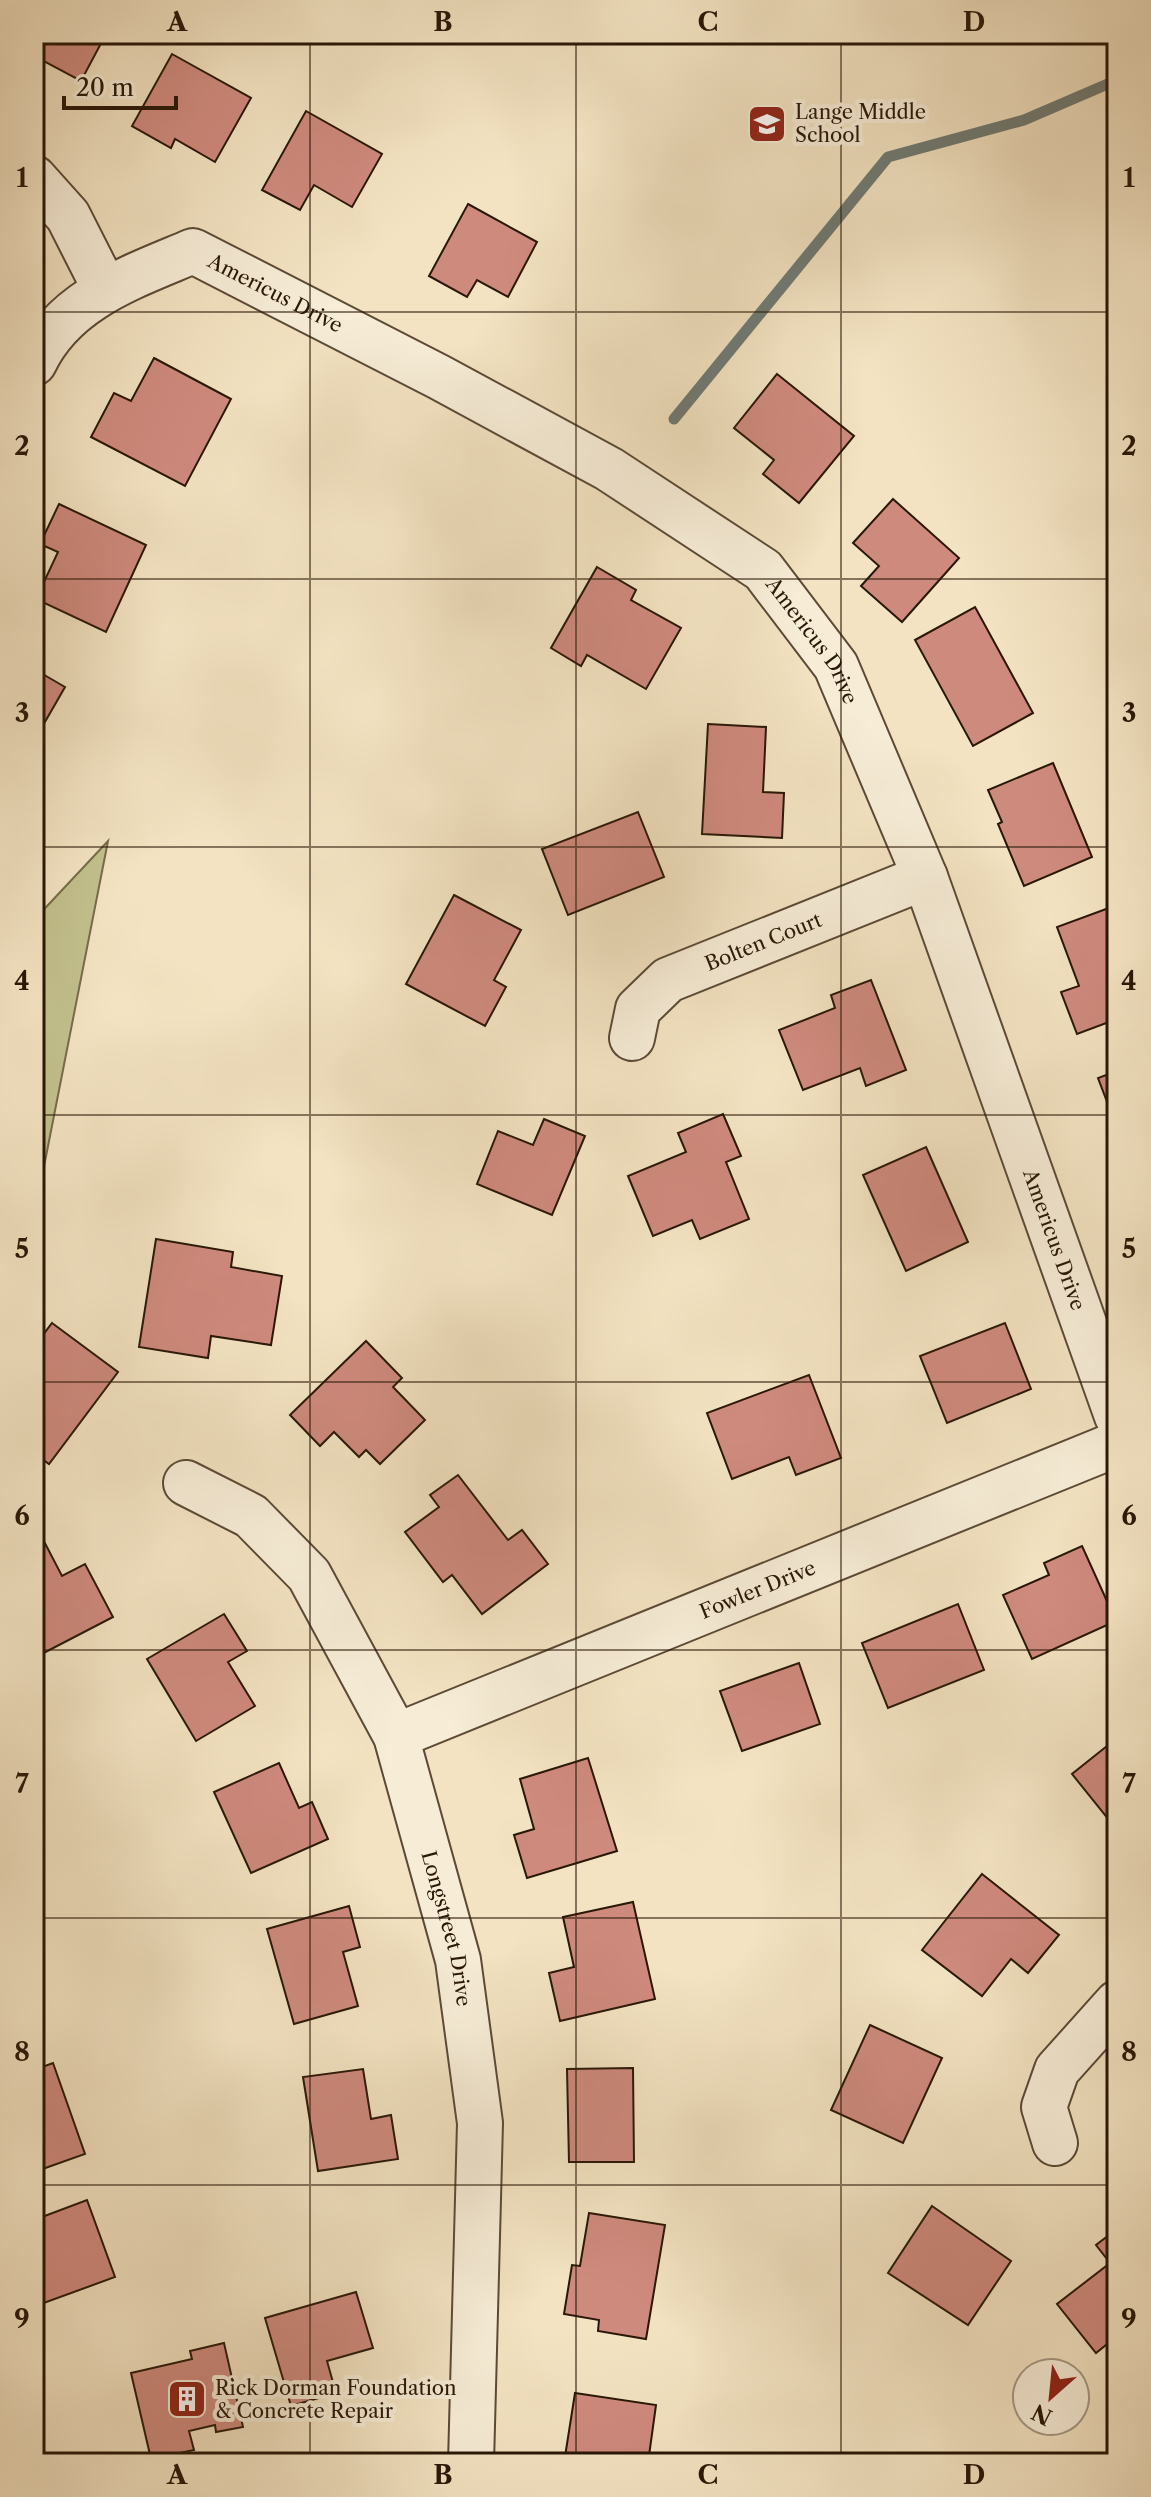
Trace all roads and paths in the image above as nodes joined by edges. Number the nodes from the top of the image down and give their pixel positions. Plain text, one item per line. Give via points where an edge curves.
1 (34, 178) edge
2 (105, 289) junction
3 (34, 363) edge
4 (925, 877) junction
5 (632, 1038) dead end
6 (1117, 1416) edge
7 (1117, 1444) edge
8 (186, 1483) dead end
9 (396, 1736) junction
10 (1117, 2003) edge
11 (1055, 2143) dead end
12 (453, 2463) edge
13 (471, 2463) edge

1 - 2 street via 68,216
2 - 3 street via 64,318
2 - 4 street, Americus Drive via 193,251 609,469 763,570 836,666
4 - 5 street, Bolten Court via 668,980 638,1009
4 - 6 street, Americus Drive
7 - 9 street, Fowler Drive
8 - 9 street, Longstreet Drive via 251,1516 309,1575
9 - 13 street, Longstreet Drive via 458,1960 480,2123
10 - 11 street via 1057,2070 1044,2107
12 - 13 street

